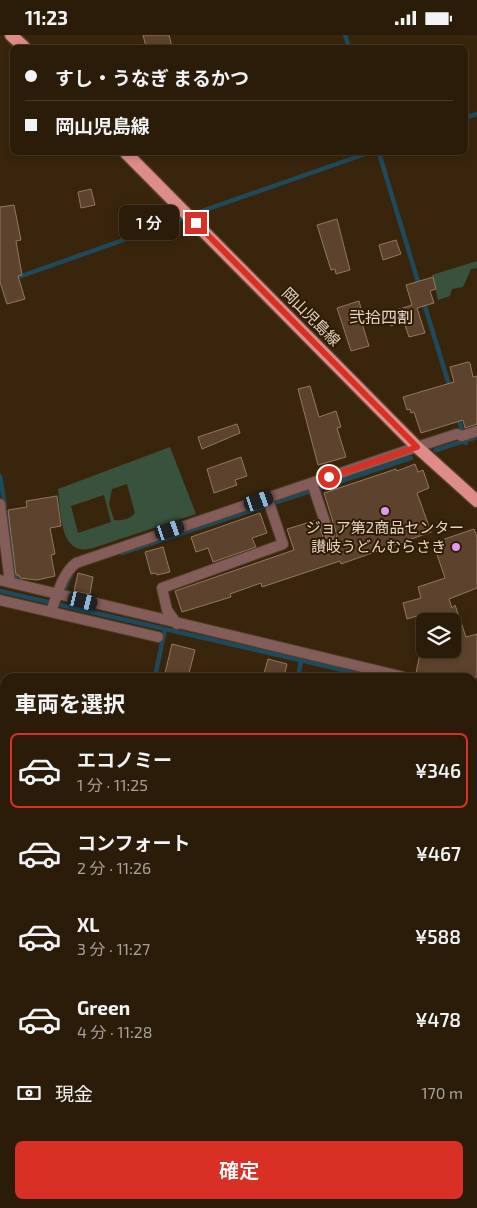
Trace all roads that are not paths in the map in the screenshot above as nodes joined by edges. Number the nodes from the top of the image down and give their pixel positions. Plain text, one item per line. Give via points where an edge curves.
1 (11, 35) edge
2 (22, 45) edge
3 (128, 155) edge
4 (477, 431) edge
5 (417, 447) junction
6 (313, 488) junction
7 (477, 501) edge
8 (0, 504) edge
9 (269, 504) dead end
10 (330, 537) dead end
11 (5, 581) edge
12 (0, 600) edge
13 (54, 603) junction
14 (177, 624) junction
15 (158, 637) dead end
16 (387, 673) edge

1 - 2 main road
3 - 5 main road, 岡山児島線
4 - 5 street
5 - 6 street
5 - 7 main road, 岡山児島線
6 - 10 street
6 - 13 street via 76,563 70,568
8 - 11 street
9 - 14 street via 283,544 162,588 167,610
11 - 13 street
12 - 13 street
13 - 14 street
13 - 15 street
14 - 16 street

